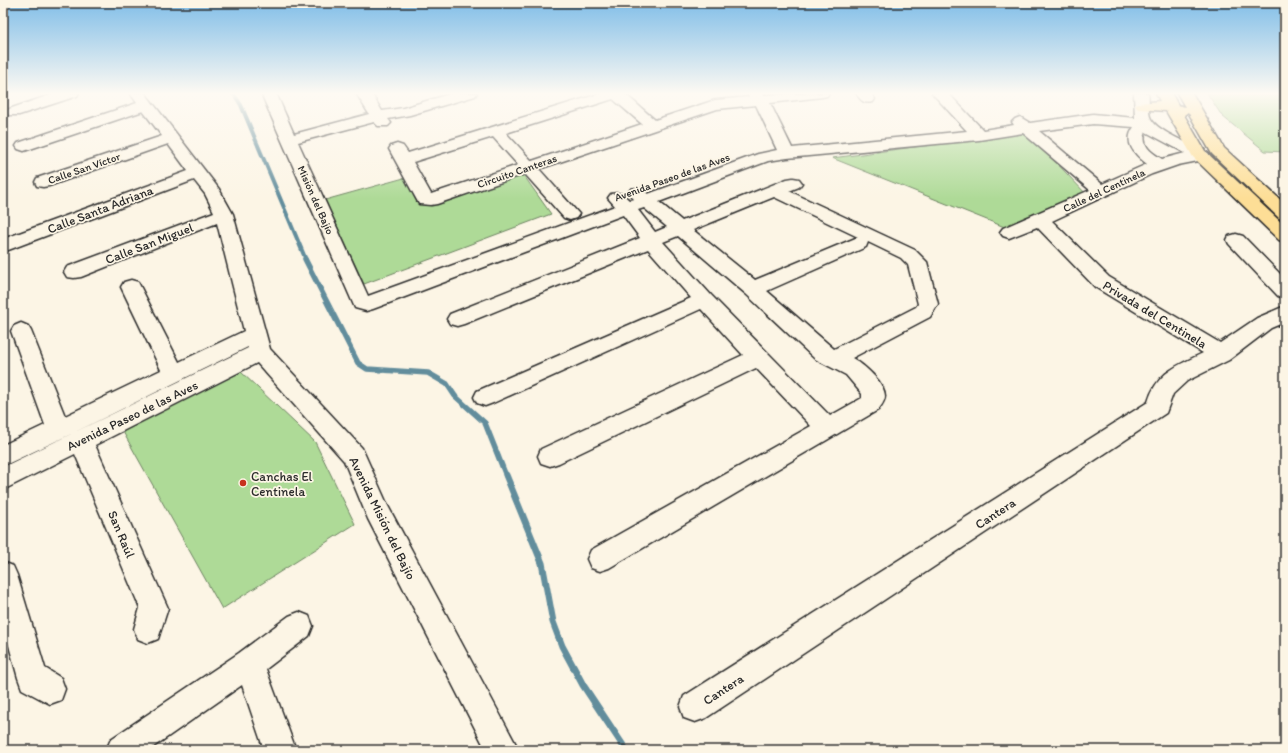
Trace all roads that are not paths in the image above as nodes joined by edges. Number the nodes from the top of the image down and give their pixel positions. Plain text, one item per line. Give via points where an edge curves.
1 (68, 128) edge
2 (163, 128) edge
3 (284, 128) edge
4 (349, 128) edge
5 (505, 128) edge
6 (643, 128) edge
7 (775, 128) edge
8 (977, 128) edge
9 (1021, 128) edge
10 (1029, 128) edge
11 (1139, 128) edge
12 (1158, 128) edge
13 (1184, 128) edge
14 (1205, 128) edge
15 (974, 129) junction
16 (496, 131) junction
17 (171, 138) junction
18 (291, 145) junction
19 (24, 146) dead end
20 (785, 147) junction
21 (1200, 155) junction
22 (1160, 165) junction
23 (529, 167) junction
24 (197, 172) junction
25 (43, 182) dead end
26 (793, 184) dead end
27 (1094, 186) dead end
28 (775, 191) junction
29 (640, 196) junction
30 (621, 203) junction
31 (224, 214) junction
32 (570, 214) junction
33 (1285, 214) edge
34 (1040, 220) junction
35 (681, 229) junction
36 (1009, 232) dead end
37 (1285, 236) edge
38 (651, 240) junction
39 (1236, 240) dead end
40 (859, 243) dead end
41 (3, 246) edge
42 (74, 272) dead end
43 (131, 287) dead end
44 (753, 289) junction
45 (1285, 291) edge
46 (362, 299) junction
47 (704, 300) junction
48 (1285, 313) edge
49 (457, 319) dead end
50 (23, 334) dead end
51 (258, 344) junction
52 (1221, 354) junction
53 (758, 357) junction
54 (835, 358) junction
55 (174, 374) junction
56 (485, 397) dead end
57 (827, 428) junction
58 (58, 429) junction
59 (81, 440) junction
60 (3, 456) edge
61 (550, 456) dead end
62 (3, 478) edge
63 (600, 559) dead end
64 (3, 575) edge
65 (299, 626) dead end
66 (148, 628) dead end
67 (249, 664) junction
68 (50, 689) dead end
69 (695, 707) dead end
70 (122, 750) edge
71 (280, 750) edge
72 (503, 750) edge

1 - 19 street
2 - 17 street, Avenida Misión del Bajío
3 - 18 street, Misión del Bajío
4 - 18 street
5 - 16 street, Circuito Canteras
6 - 23 street, Circuito Canteras
7 - 20 street
8 - 15 street, Avenida Paseo de las Aves
9 - 15 street, Avenida Paseo de las Aves
10 - 27 street
11 - 22 street via 1135,135 1136,143 1142,152
12 - 21 street via 1164,136
13 - 21 main road
14 - 33 main road via 1218,151
15 - 20 street, Avenida Paseo de las Aves
16 - 23 street
16 - 23 street, Circuito Canteras via 400,155 427,201
17 - 24 street, Avenida Misión del Bajío
17 - 25 street, Calle San Víctor
18 - 46 street, Misión del Bajío
20 - 29 street, Avenida Paseo de las Aves via 751,161
21 - 22 street, Calle del Centinela
21 - 37 main road
22 - 34 street, Calle del Centinela via 1126,178
23 - 32 street
24 - 31 street, Avenida Misión del Bajío via 213,193
24 - 41 street, Calle Santa Adriana
26 - 28 street
28 - 35 street
28 - 54 street via 908,254 917,262 928,304 923,312
29 - 30 street, Avenida Paseo de las Aves
29 - 35 street
30 - 32 street, Avenida Paseo de las Aves
30 - 38 street
30 - 46 street, Avenida Paseo de las Aves
31 - 42 street, Calle San Miguel
31 - 51 street, Avenida Misión del Bajío
32 - 46 street, Avenida Paseo de las Aves
34 - 36 street, Calle del Centinela
34 - 52 street, Privada del Centinela via 1102,282
35 - 38 street
35 - 44 street
38 - 47 street
38 - 49 street
39 - 45 street
40 - 44 street
43 - 55 street
44 - 54 street via 823,353
47 - 53 street
47 - 56 street
48 - 52 street, Cantera via 1264,323
50 - 58 street
51 - 55 street, Avenida Paseo de las Aves
51 - 59 street, Avenida Paseo de las Aves
51 - 72 street, Avenida Misión del Bajío via 354,455 377,511
52 - 69 street, Cantera via 1179,375 1163,390 1158,407
53 - 57 street
53 - 61 street
54 - 57 street via 854,369 873,391 874,398 870,404
55 - 58 street, Avenida Paseo de las Aves
57 - 63 street
58 - 60 street, Avenida Paseo de las Aves
59 - 62 street, Avenida Paseo de las Aves
59 - 66 street, San Raúl via 154,608
64 - 68 street via 33,678
65 - 67 street
67 - 70 street
67 - 71 street

